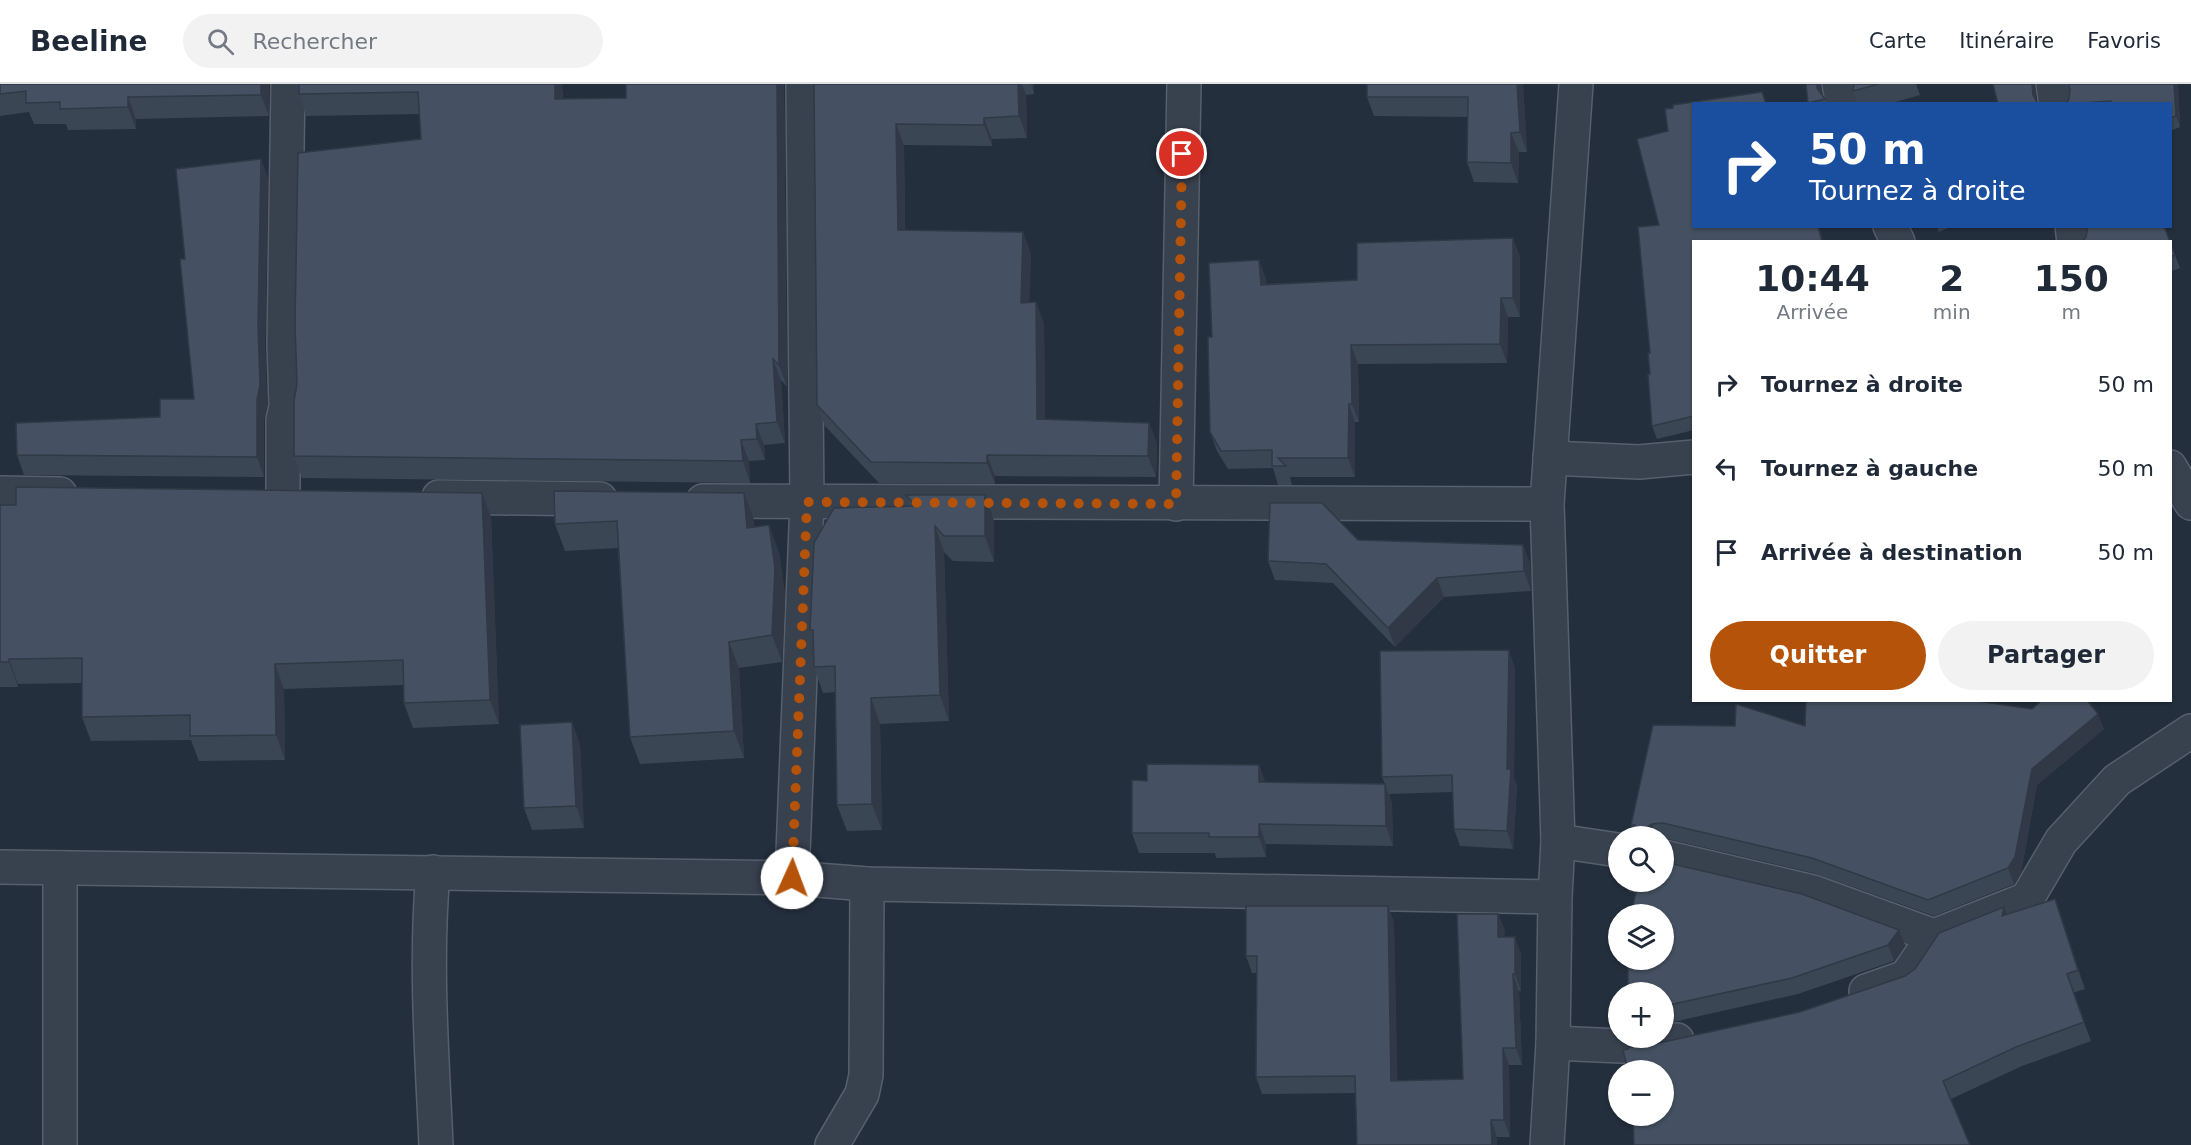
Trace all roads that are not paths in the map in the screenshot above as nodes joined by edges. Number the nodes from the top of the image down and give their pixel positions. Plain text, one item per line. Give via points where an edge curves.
1 (288, 84) edge
2 (803, 84) edge
3 (1184, 84) edge
4 (1576, 84) edge
5 (1839, 84) edge
6 (2053, 84) edge
7 (1843, 102) edge
8 (2056, 102) edge
9 (1692, 457) edge
10 (1550, 458) junction
11 (2172, 470) edge
12 (0, 493) edge
13 (94, 494) edge
14 (248, 495) edge
15 (413, 497) edge
16 (627, 500) edge
17 (675, 500) edge
18 (807, 502) junction
19 (2191, 503) edge
20 (1176, 504) junction
21 (1547, 504) junction
22 (2191, 731) edge
23 (1558, 841) junction
24 (1608, 848) edge
25 (1674, 859) edge
26 (0, 867) edge
27 (60, 868) junction
28 (434, 872) junction
29 (792, 878) junction
30 (867, 884) junction
31 (1555, 897) junction
32 (1934, 936) junction
33 (1834, 1002) edge
34 (1701, 1035) edge
35 (1553, 1043) junction
36 (60, 1145) edge
37 (435, 1145) edge
38 (832, 1145) edge
39 (1546, 1145) edge

1 - 14 street via 283,420 295,496
2 - 18 street
3 - 20 street
4 - 10 street
5 - 7 street
6 - 8 street
9 - 10 street via 1639,462
10 - 21 street
11 - 19 street
12 - 13 street
15 - 16 street
17 - 18 street
18 - 20 street
18 - 29 street
20 - 21 street
21 - 23 street
22 - 32 street via 2116,780 2061,841 2026,899
23 - 24 street
23 - 31 street
25 - 32 street via 1813,892
26 - 27 street
27 - 28 street
27 - 36 street
28 - 29 street
28 - 37 street via 429,916
29 - 30 street
30 - 31 street
30 - 38 street via 866,1075 862,1094
31 - 35 street
32 - 33 street via 1906,977
34 - 35 street via 1644,1047
35 - 39 street

